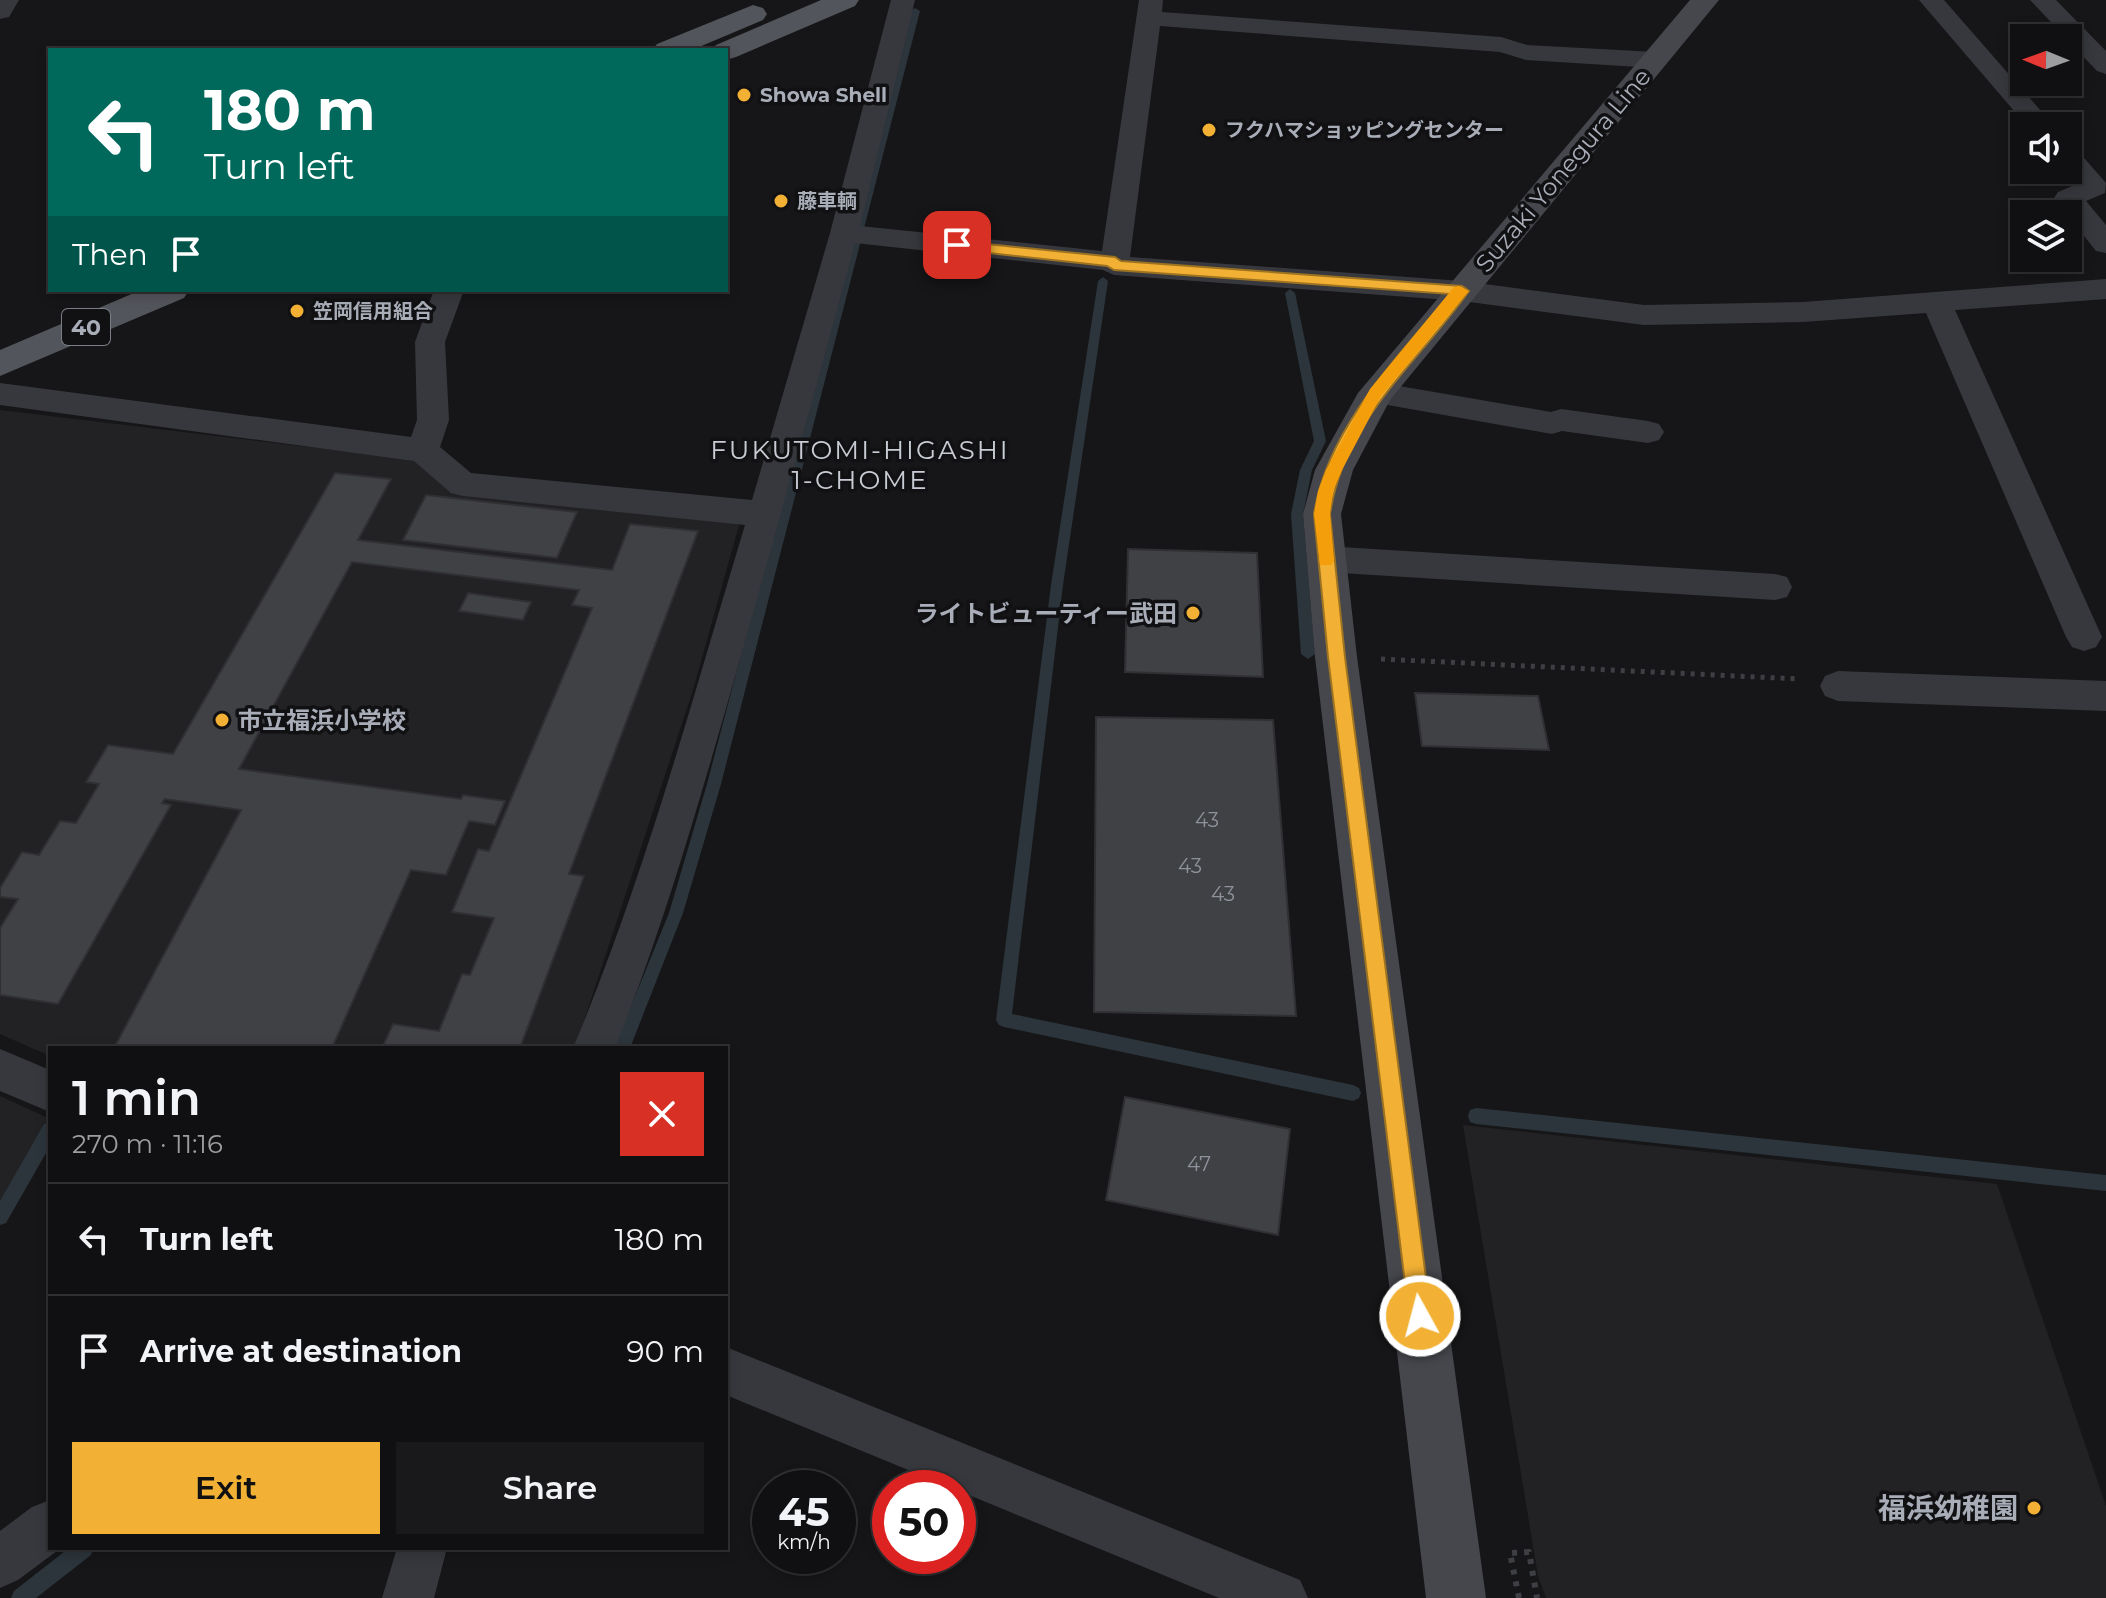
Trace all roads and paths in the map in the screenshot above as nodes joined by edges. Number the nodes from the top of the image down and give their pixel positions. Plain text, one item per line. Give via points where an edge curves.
1 (7, 0) edge
2 (786, 0) edge
3 (845, 0) edge
4 (903, 0) edge
5 (1705, 0) edge
6 (1931, 0) edge
7 (2042, 0) edge
8 (1150, 9) edge
9 (0, 12) edge
10 (672, 48) edge
11 (728, 50) edge
12 (1655, 60) junction
13 (2106, 66) edge
14 (2029, 112) edge
15 (2082, 173) edge
16 (854, 234) junction
17 (2106, 244) edge
18 (1115, 262) junction
19 (1462, 291) junction
20 (100, 292) edge
21 (167, 292) edge
22 (448, 292) edge
23 (2103, 294) edge
24 (1936, 302) junction
25 (0, 335) edge
26 (0, 364) edge
27 (1376, 393) junction
28 (0, 394) edge
29 (1648, 432) dead end
30 (423, 450) junction
31 (765, 514) junction
32 (1325, 559) junction
33 (1775, 587) dead end
34 (2084, 637) dead end
35 (1336, 657) junction
36 (1838, 686) joint
37 (2106, 696) edge
38 (595, 1046) edge
39 (0, 1070) edge
40 (48, 1090) edge
41 (728, 1372) edge
42 (48, 1526) edge
43 (421, 1550) edge
44 (0, 1562) edge
45 (408, 1598) edge
46 (1282, 1598) edge
47 (1456, 1598) edge
48 (1519, 1598) edge
49 (1537, 1598) edge

1 - 9 street
2 - 10 main road
3 - 11 main road
4 - 16 street
5 - 12 main road, Suzaki Yonegura Line
6 - 14 street
7 - 13 street
8 - 12 street via 1501,45 1526,52
8 - 18 street
12 - 19 main road, Suzaki Yonegura Line
15 - 17 street via 2095,187 2068,198
16 - 18 street
16 - 31 street
18 - 19 street
19 - 24 street via 1644,315 1803,312
19 - 27 main road, Suzaki Yonegura Line
20 - 25 main road, 40
21 - 26 main road, 40
22 - 30 street via 430,342 433,420
23 - 24 street
24 - 34 street
27 - 29 street via 1552,423
27 - 32 main road, Suzaki Yonegura Line via 1326,491
28 - 30 street
30 - 31 street via 463,484
31 - 38 street via 665,851
32 - 33 street
32 - 35 main road, Suzaki Yonegura Line
35 - 36 path via 1826,680
35 - 47 main road, Suzaki Yonegura Line
36 - 37 street
39 - 40 street
41 - 46 street
42 - 44 street
43 - 45 street
48 - 49 path via 1510,1553 1529,1552

